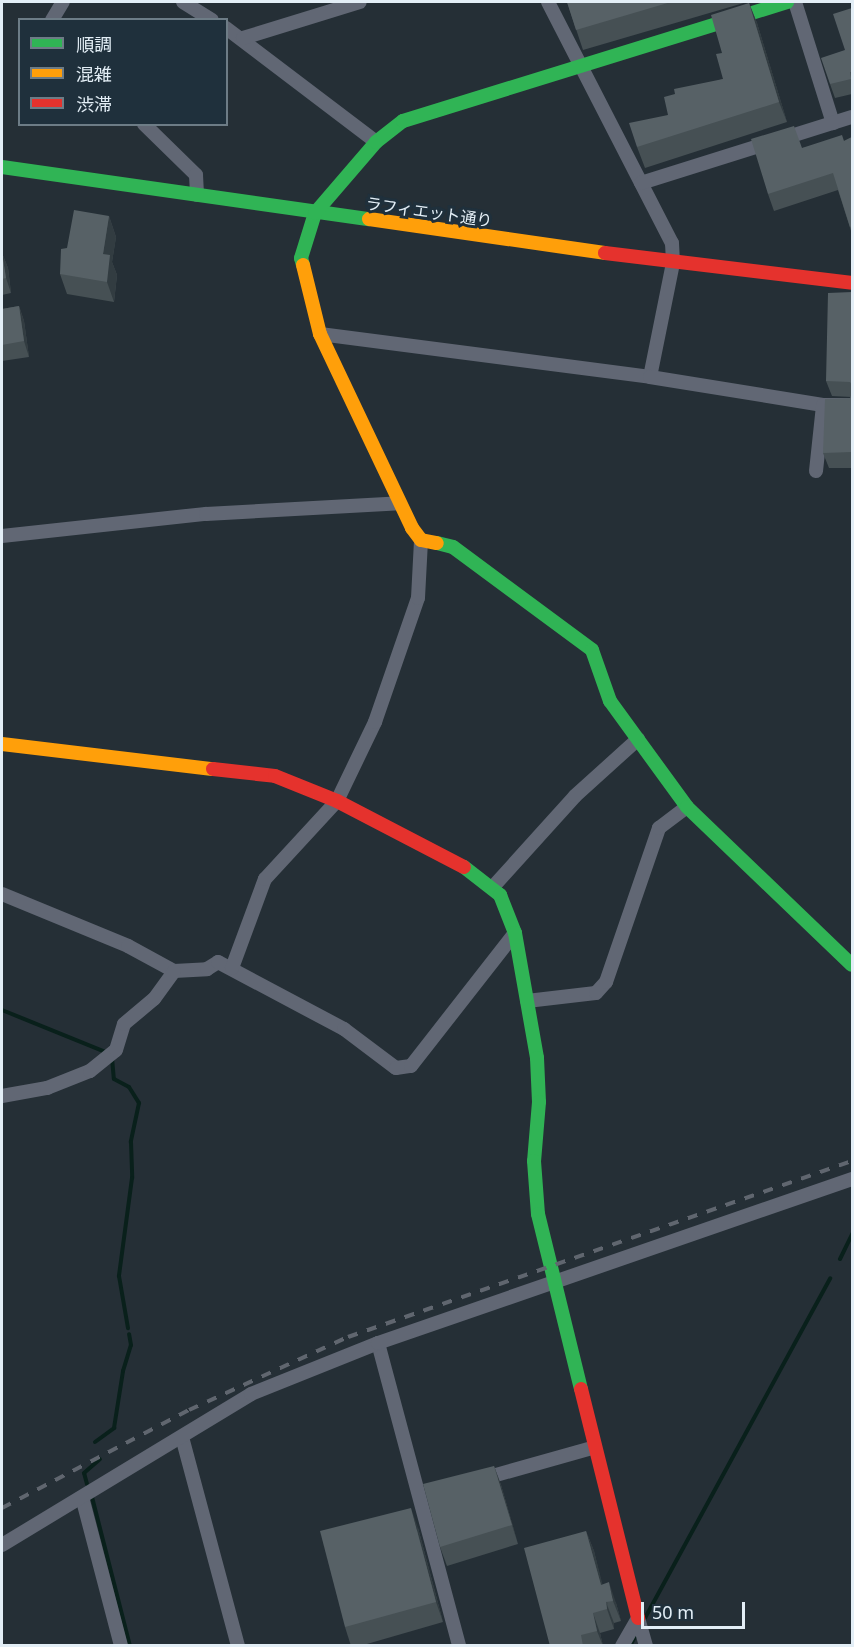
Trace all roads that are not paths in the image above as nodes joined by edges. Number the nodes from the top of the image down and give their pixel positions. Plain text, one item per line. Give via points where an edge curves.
1 (63, 2) edge
2 (183, 2) edge
3 (360, 2) edge
4 (548, 2) edge
5 (787, 2) edge
6 (795, 2) edge
7 (53, 18) edge
8 (209, 18) edge
9 (228, 29) edge
10 (243, 38) junction
11 (581, 66) junction
12 (852, 117) edge
13 (833, 123) junction
14 (146, 126) edge
15 (376, 142) junction
16 (2, 166) edge
17 (641, 183) junction
18 (197, 195) junction
19 (315, 213) junction
20 (673, 263) junction
21 (852, 283) edge
22 (320, 334) junction
23 (650, 377) junction
24 (823, 405) junction
25 (852, 405) edge
26 (816, 471) dead end
27 (400, 504) junction
28 (2, 536) edge
29 (421, 540) junction
30 (638, 739) junction
31 (2, 744) edge
32 (337, 801) junction
33 (687, 807) junction
34 (492, 888) junction
35 (2, 894) edge
36 (515, 933) junction
37 (852, 965) edge
38 (232, 968) junction
39 (174, 971) junction
40 (527, 1001) junction
41 (2, 1096) edge
42 (852, 1179) edge
43 (553, 1281) junction
44 (378, 1342) junction
45 (182, 1437) junction
46 (595, 1447) junction
47 (463, 1484) edge
48 (82, 1497) junction
49 (2, 1545) edge
50 (638, 1617) junction
51 (121, 1646) edge
52 (237, 1646) edge
53 (459, 1646) edge
54 (622, 1646) edge
55 (646, 1646) edge

1 - 7 street
2 - 8 street
3 - 10 street
4 - 11 street
5 - 11 street
6 - 13 street
9 - 10 street
10 - 15 street
11 - 15 street via 404,121
11 - 17 street
12 - 13 street
13 - 17 street
14 - 18 street via 196,175
15 - 19 street
16 - 18 street, ラフィエット通り
17 - 20 street via 672,243
18 - 19 street, ラフィエット通り
19 - 20 street, ラフィエット通り
19 - 22 street via 301,258
20 - 21 street, ラフィエット通り
20 - 23 street
22 - 23 street
22 - 27 street
23 - 24 street
24 - 25 street
24 - 26 street
27 - 28 street via 206,514
27 - 29 street
29 - 30 street via 453,547 592,650 610,701
29 - 32 street via 417,598 401,655 375,722
30 - 33 street
30 - 34 street via 575,796
31 - 32 street via 275,776
32 - 34 street via 471,871
32 - 38 street via 265,879
33 - 37 street
33 - 40 street via 659,828 606,982 596,993
34 - 36 street via 500,895
35 - 39 street via 128,946
36 - 38 street via 411,1066 396,1068 344,1029
36 - 40 street
38 - 39 street via 218,962 207,969
39 - 41 street via 154,999 124,1024 116,1050 90,1071 47,1088
40 - 43 street via 537,1058 539,1102 534,1161 538,1214
42 - 43 street
43 - 44 street
43 - 46 street
44 - 45 street via 251,1394
44 - 53 street via 424,1495
45 - 48 street
45 - 52 street
46 - 47 street
46 - 50 street
48 - 49 street
48 - 51 street
50 - 54 street
50 - 55 street

